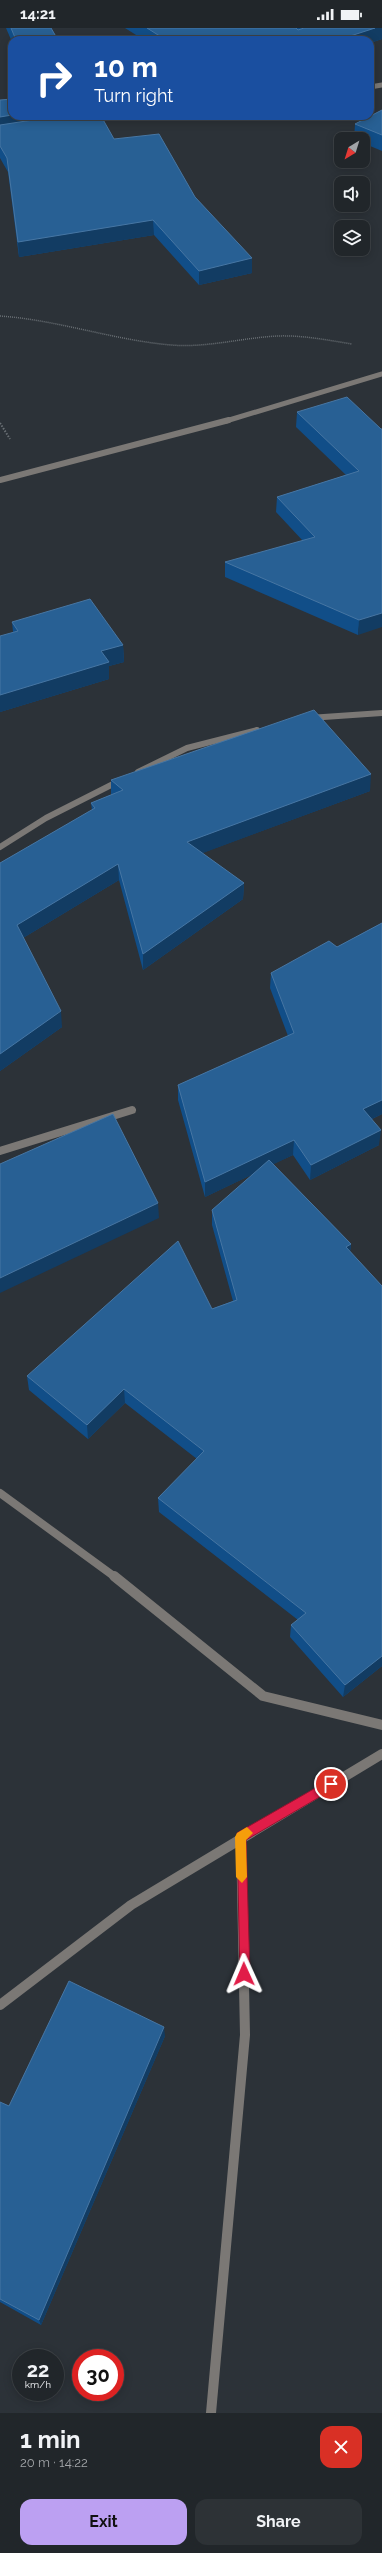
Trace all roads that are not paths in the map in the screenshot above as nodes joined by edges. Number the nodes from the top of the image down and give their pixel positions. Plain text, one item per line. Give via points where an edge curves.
1 (95, 120) edge
2 (87, 121) edge
3 (382, 374) edge
4 (0, 480) edge
5 (382, 713) edge
6 (300, 720) edge
7 (262, 729) edge
8 (130, 776) edge
9 (124, 779) edge
10 (0, 847) edge
11 (132, 1110) dead end
12 (0, 1151) edge
13 (0, 1493) edge
14 (382, 1725) edge
15 (382, 1754) edge
16 (241, 1837) junction
17 (0, 2005) edge
18 (211, 2413) edge

1 - 2 street
3 - 4 street via 193,431
5 - 6 street via 315,716
7 - 8 street via 187,748
9 - 10 street via 46,818
11 - 12 street
13 - 14 street via 108,1571 263,1696
15 - 16 street
16 - 17 street via 131,1905
16 - 18 street via 245,2035 214,2357

